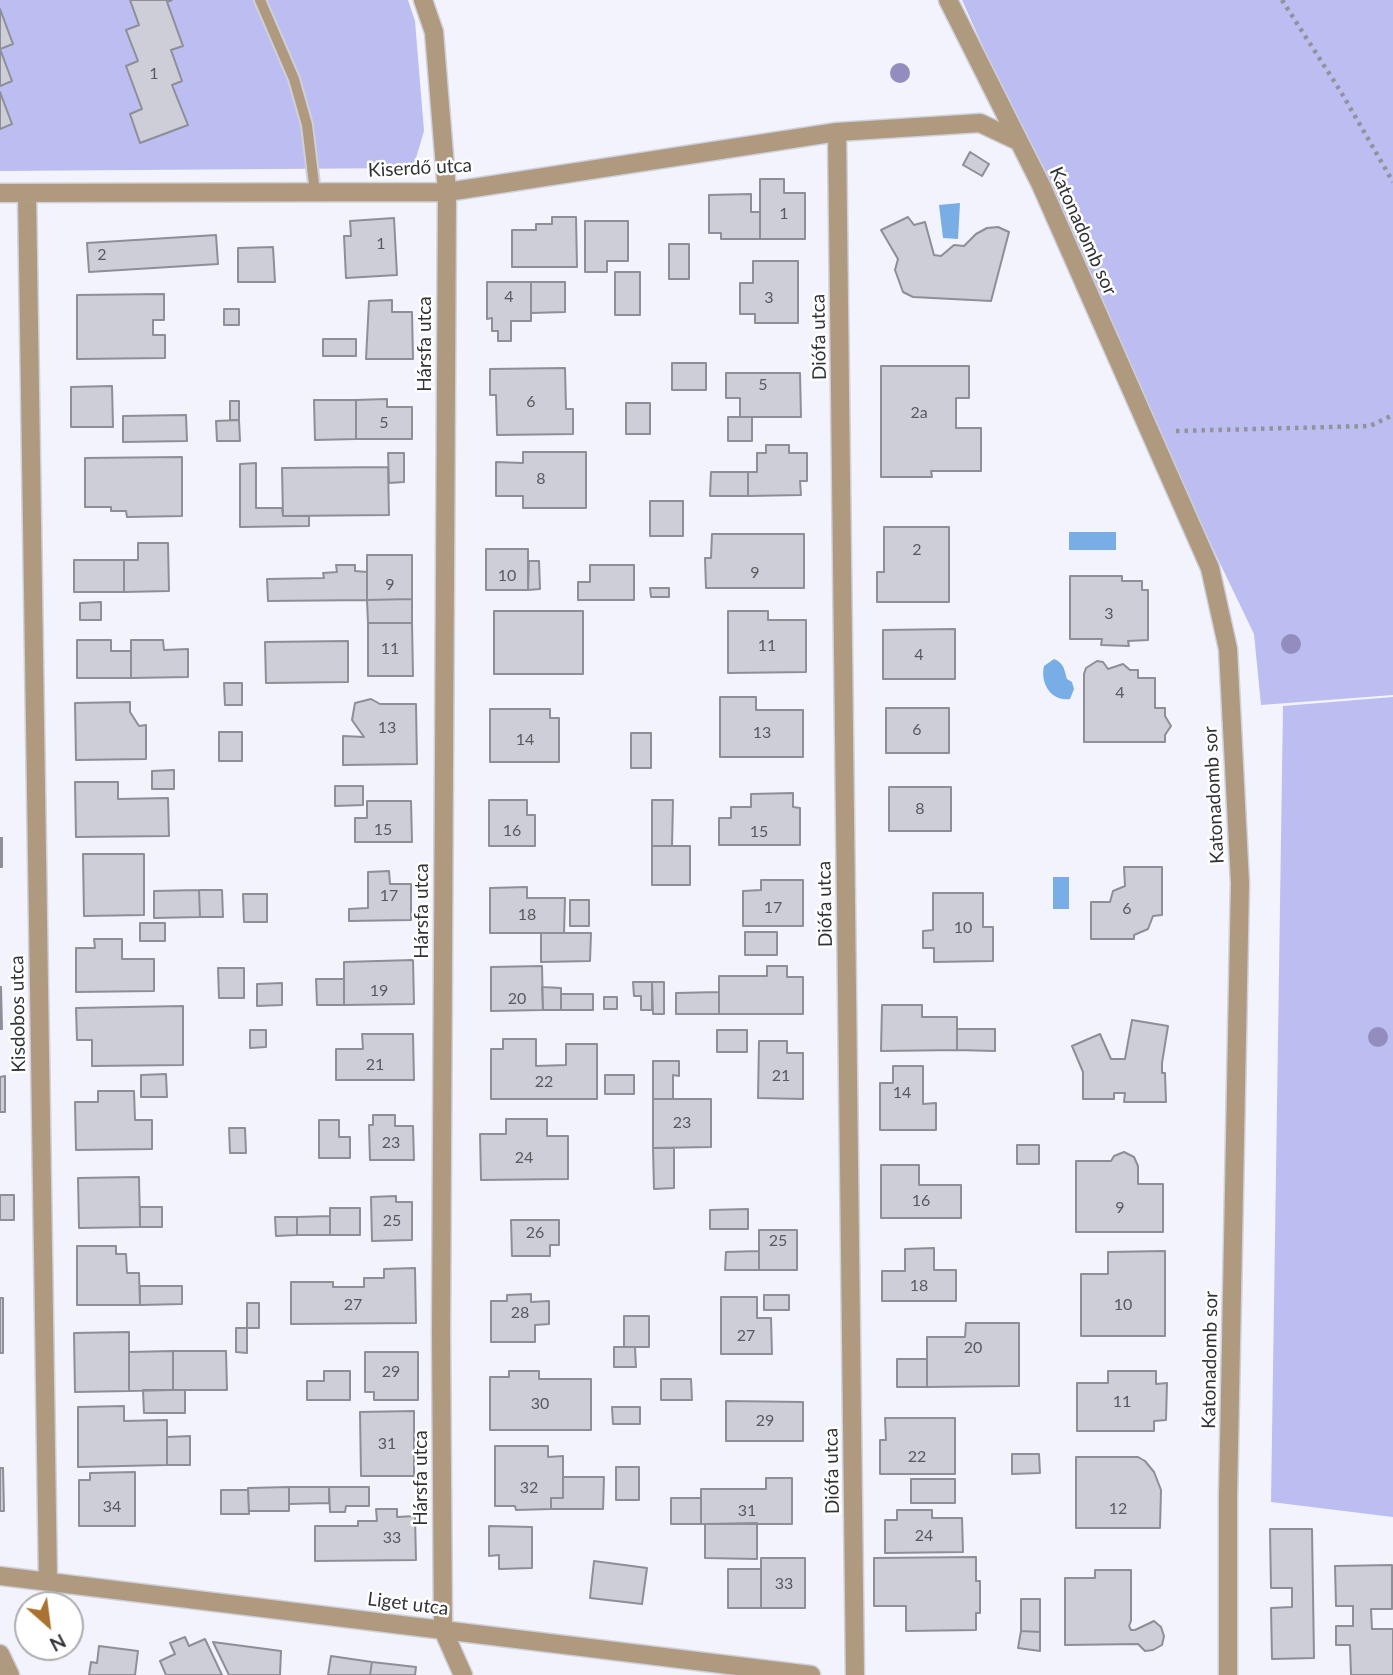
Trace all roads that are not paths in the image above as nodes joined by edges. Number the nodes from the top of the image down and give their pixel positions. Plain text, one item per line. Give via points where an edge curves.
1 (260, 0) edge
2 (423, 0) edge
3 (948, 0) edge
4 (996, 98) junction
5 (980, 123) junction
6 (837, 132) junction
7 (1016, 140) junction
8 (315, 192) junction
9 (447, 192) junction
10 (0, 193) edge
11 (27, 193) junction
12 (0, 1576) edge
13 (48, 1581) junction
14 (443, 1630) junction
15 (0, 1654) edge
16 (10, 1675) edge
17 (463, 1675) edge
18 (811, 1675) edge
19 (855, 1675) edge
20 (1228, 1675) edge

1 - 8 lane via 294,79 307,125
2 - 9 street, Hársfa utca via 434,32
3 - 4 street, Katonadomb sor
4 - 5 street
4 - 7 street, Katonadomb sor
5 - 6 street
5 - 7 street
6 - 9 street, Kiserdő utca
6 - 19 street, Diófa utca
7 - 20 street, Katonadomb sor via 1041,186 1210,568 1228,649 1240,883
8 - 9 street, Kiserdő utca
8 - 11 street, Kiserdő utca
9 - 14 street, Hársfa utca
10 - 11 street, Kiserdő utca
11 - 13 street, Kisdobos utca
12 - 13 street, Liget utca
13 - 14 street, Liget utca
14 - 17 street
14 - 18 street, Liget utca
15 - 16 street

